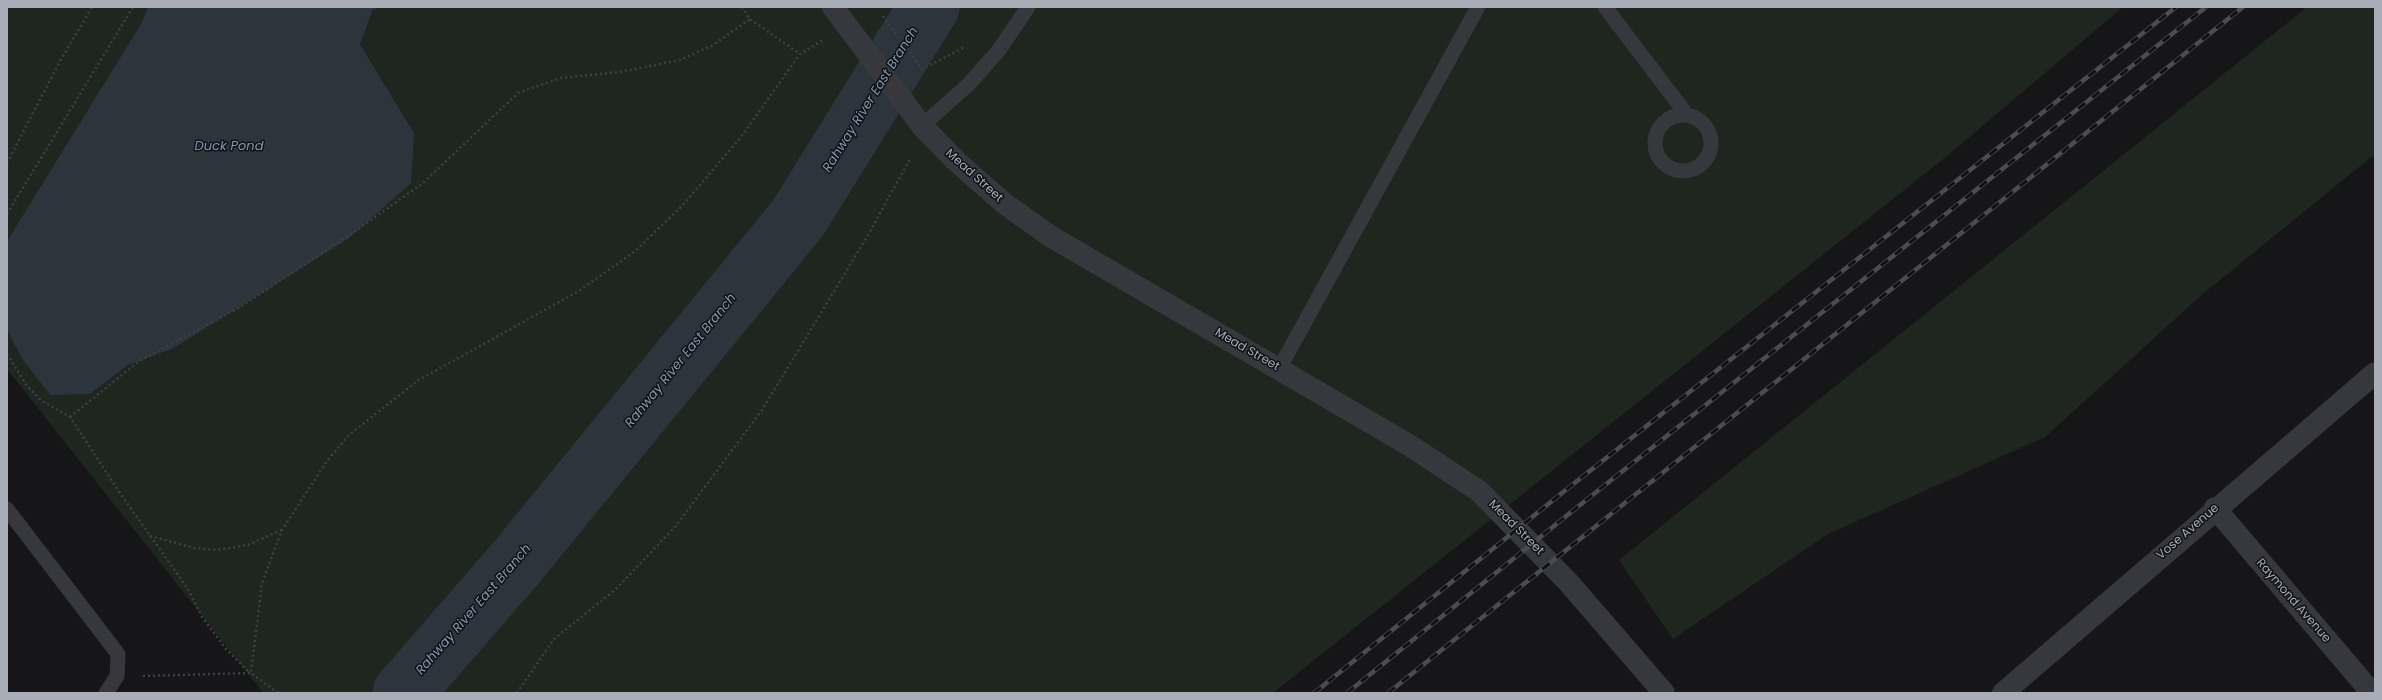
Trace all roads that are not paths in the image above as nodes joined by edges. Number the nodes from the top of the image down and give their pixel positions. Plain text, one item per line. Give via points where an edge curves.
1 (833, 7) edge
2 (1028, 7) edge
3 (1478, 7) edge
4 (1605, 7) edge
5 (1687, 115) dead end
6 (922, 126) junction
7 (1279, 369) junction
8 (2375, 373) edge
9 (2215, 508) junction
10 (7, 509) edge
11 (106, 693) edge
12 (1664, 693) edge
13 (2003, 693) edge
14 (2372, 693) edge

1 - 6 street, Mead Street
2 - 6 lane via 999,50 969,84
3 - 7 lane
4 - 5 lane
6 - 7 street, Mead Street via 1000,200 1050,236
7 - 12 street, Mead Street via 1408,444 1479,491 1570,583
8 - 9 street, Vose Avenue
9 - 13 street, Vose Avenue
9 - 14 street, Raymond Avenue
10 - 11 lane via 118,654 117,676

